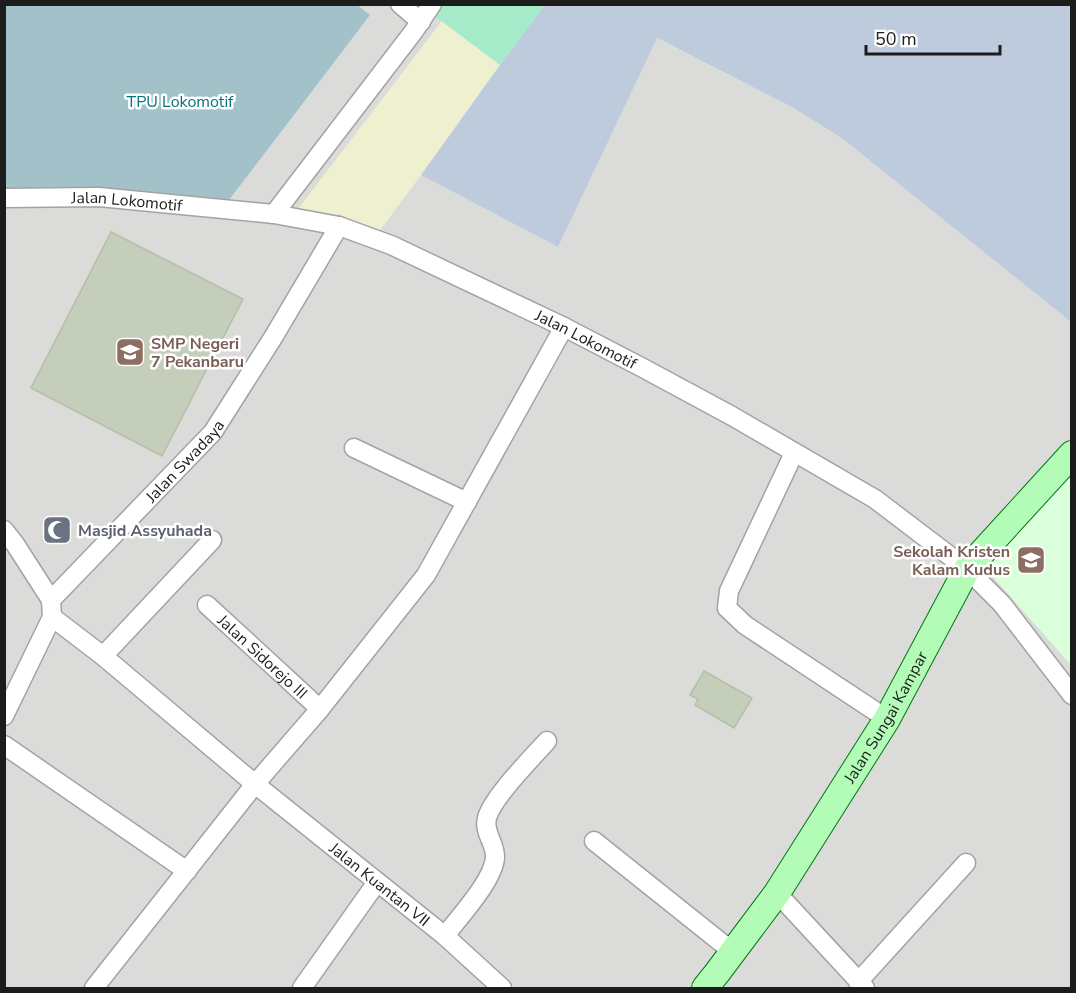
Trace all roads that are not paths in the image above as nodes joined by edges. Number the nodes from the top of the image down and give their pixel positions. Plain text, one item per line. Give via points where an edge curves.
1 (400, 4) edge
2 (432, 4) edge
3 (421, 22) junction
4 (4, 198) edge
5 (274, 214) junction
6 (339, 226) junction
7 (564, 327) junction
8 (354, 448) dead end
9 (794, 453) junction
10 (1071, 454) edge
11 (466, 502) junction
12 (4, 531) edge
13 (213, 540) dead end
14 (967, 568) junction
15 (207, 606) dead end
16 (51, 609) junction
17 (103, 656) junction
18 (1071, 695) edge
19 (320, 709) junction
20 (4, 716) edge
21 (887, 719) junction
22 (547, 741) dead end
23 (4, 745) edge
24 (255, 784) junction
25 (594, 841) dead end
26 (966, 863) dead end
27 (187, 871) junction
28 (377, 882) junction
29 (777, 893) junction
30 (445, 936) junction
31 (733, 952) junction
32 (862, 985) edge
33 (495, 986) edge
34 (94, 988) edge
35 (302, 988) edge
36 (705, 988) edge

1 - 3 street
2 - 3 street
3 - 5 street
4 - 5 street, Jalan Lokomotif via 99,197
5 - 6 street, Jalan Lokomotif
6 - 7 street, Jalan Lokomotif via 391,245
6 - 16 street, Jalan Swadaya via 213,432
7 - 9 street, Jalan Lokomotif
7 - 11 street
8 - 11 street
9 - 14 street, Jalan Lokomotif via 875,499
9 - 21 street via 729,591 728,608 746,626
10 - 14 street, Jalan Sungai Kampar
11 - 19 street via 426,575
12 - 16 street, Jalan Kuantan VII
13 - 17 street
14 - 18 street, Jalan Lokomotif via 1002,604
14 - 21 street, Jalan Sungai Kampar
15 - 19 street, Jalan Sidorejo III
16 - 17 street, Jalan Kuantan VII
16 - 20 street, Jalan Swadaya
17 - 24 street, Jalan Kuantan VII
19 - 24 street
21 - 29 street, Jalan Sungai Kampar
22 - 30 street via 497,798 487,817 485,829 495,849 495,860 477,894
23 - 27 street
24 - 27 street
24 - 28 street, Jalan Kuantan VII
25 - 31 street
26 - 32 street
27 - 34 street
28 - 30 street, Jalan Kuantan VII
28 - 35 street
29 - 31 street, Jalan Sungai Kampar
29 - 32 street
30 - 33 street, Jalan Kuantan VII
31 - 36 street, Jalan Sungai Kampar

